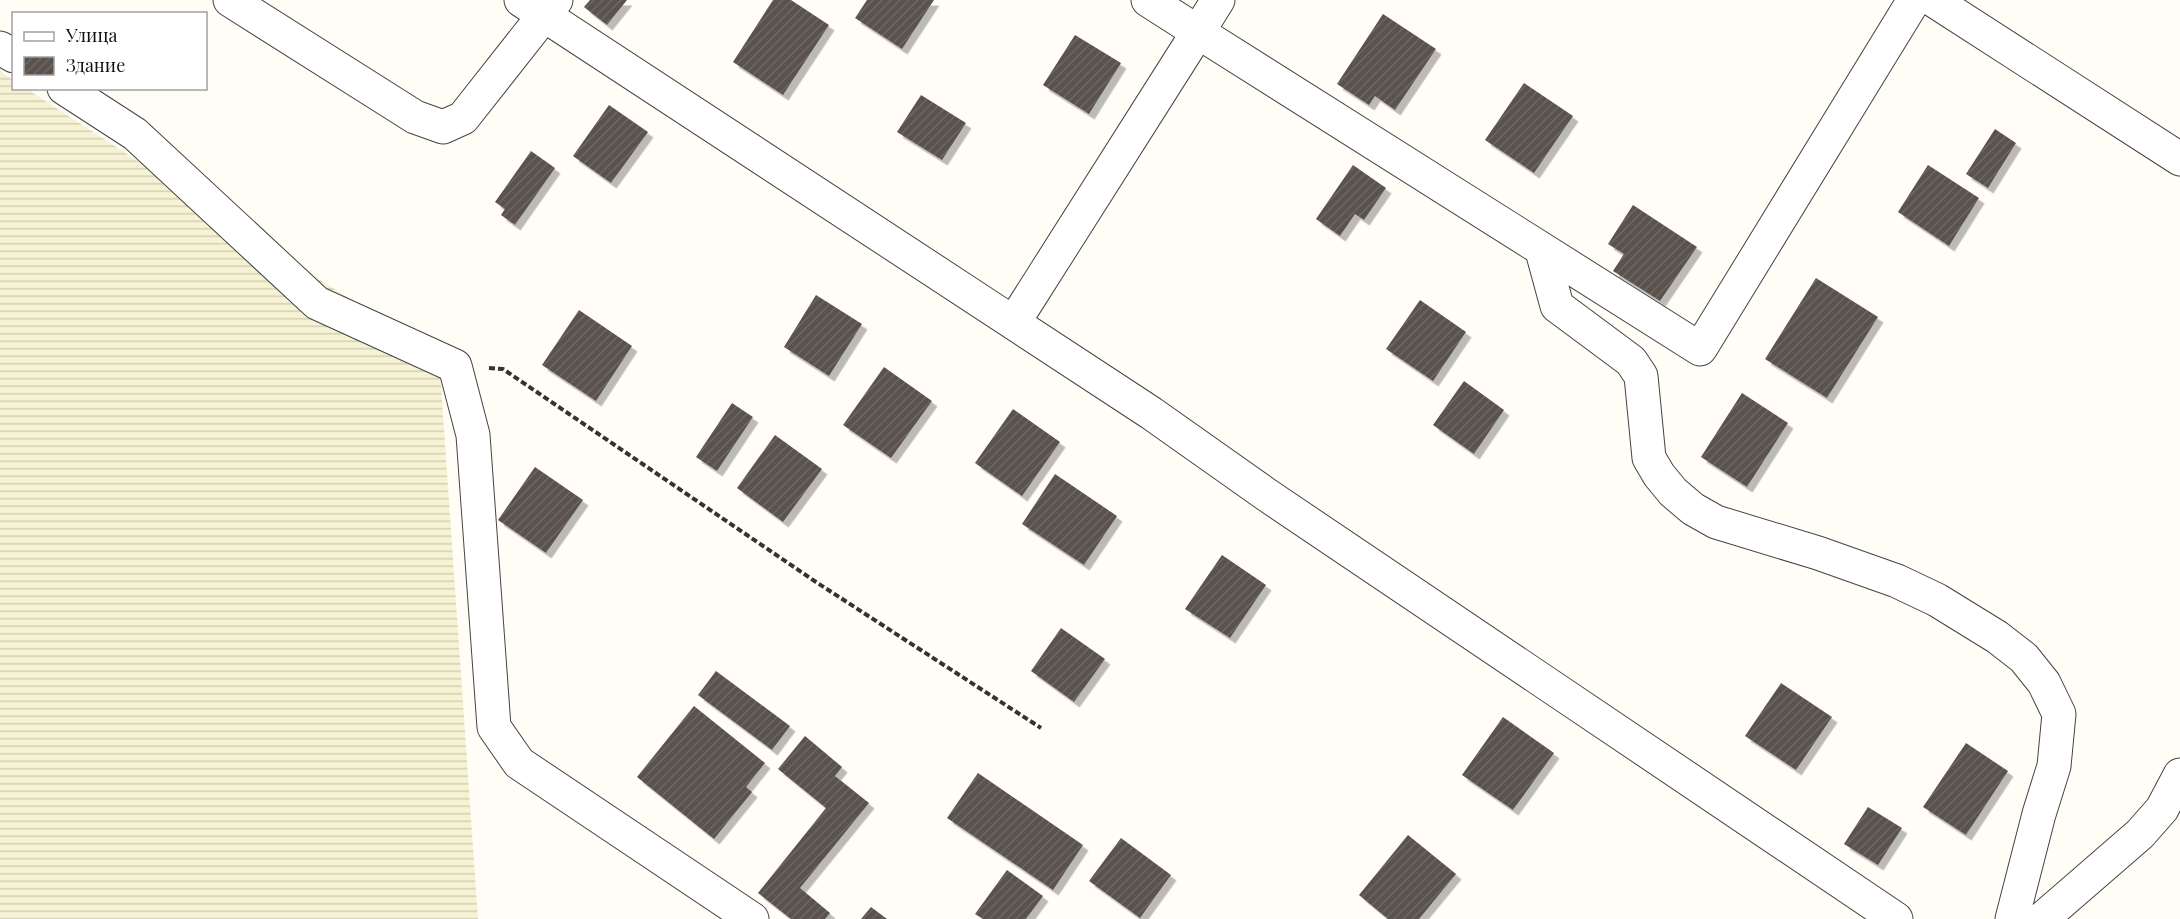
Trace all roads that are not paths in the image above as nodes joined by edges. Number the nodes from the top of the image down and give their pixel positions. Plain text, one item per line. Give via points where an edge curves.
1 (230, 0) edge
2 (1148, 0) edge
3 (1218, 0) edge
4 (1914, 0) edge
5 (1933, 0) edge
6 (540, 5) edge
7 (1198, 32) junction
8 (67, 90) edge
9 (2180, 159) edge
10 (1542, 251) junction
11 (1014, 322) junction
12 (2180, 775) edge
13 (752, 919) edge
14 (1896, 919) edge
15 (2012, 919) edge
16 (2042, 919) edge

1 - 6 street via 415,117 443,127 464,118
2 - 7 street
3 - 7 street
4 - 10 street via 1700,349
5 - 9 street
6 - 11 street
7 - 10 street
7 - 11 street
8 - 13 street via 135,134 317,303 455,366 473,435 494,727 519,763
10 - 15 street via 1557,306 1631,361 1641,376 1649,458 1680,497 1716,522 1818,553 1937,600 1997,637 2024,658 2044,683 2059,714 2055,765
11 - 14 street
12 - 16 street via 2162,809 2140,834

